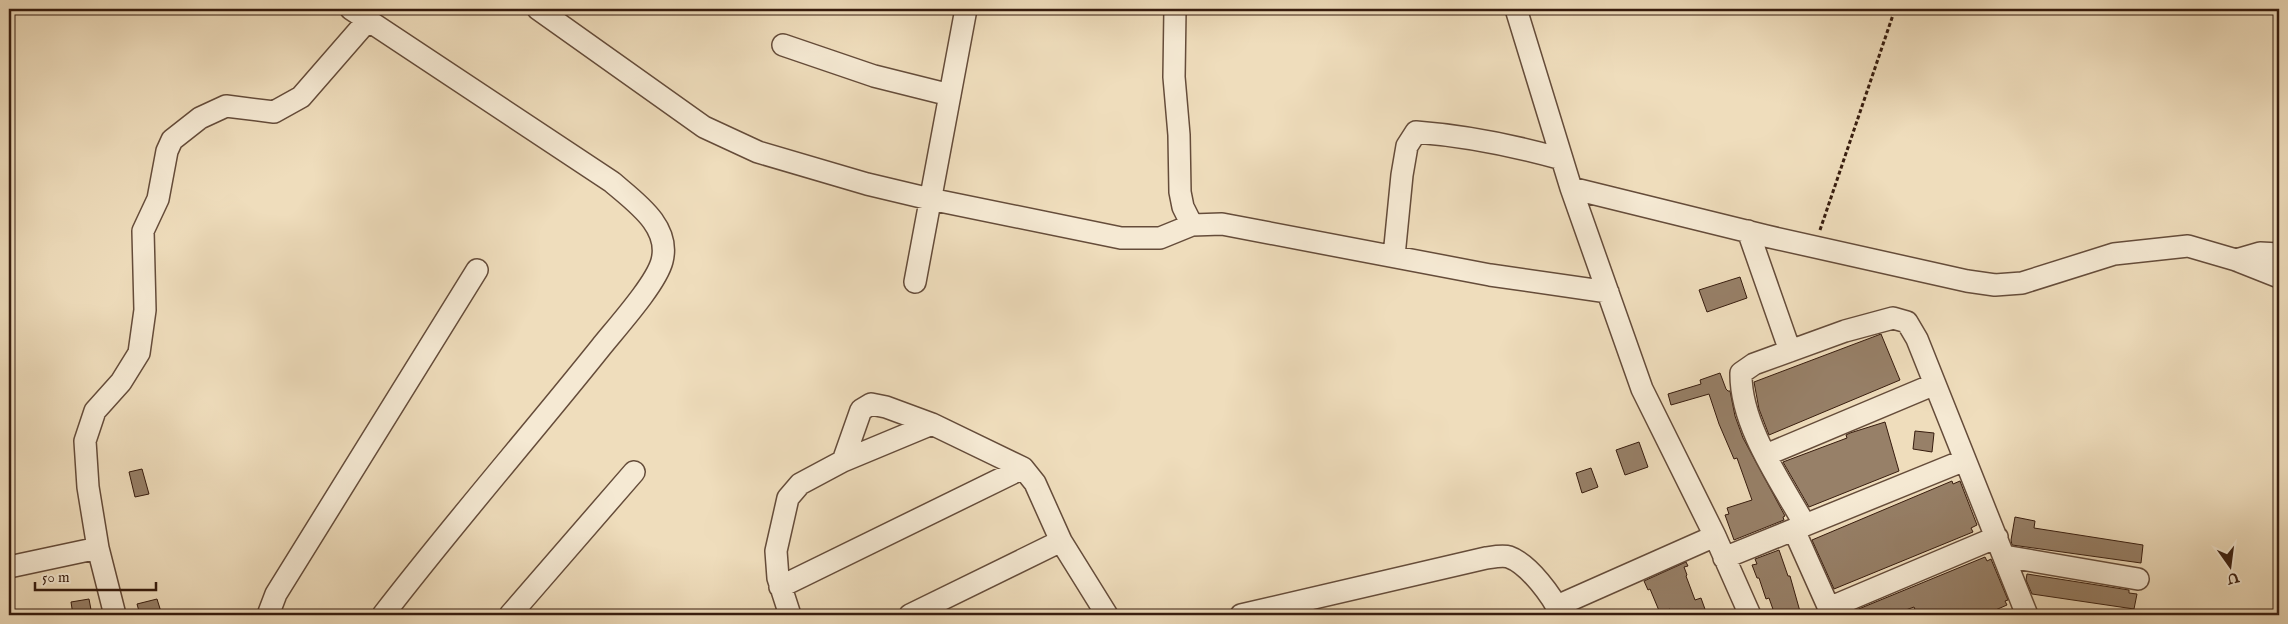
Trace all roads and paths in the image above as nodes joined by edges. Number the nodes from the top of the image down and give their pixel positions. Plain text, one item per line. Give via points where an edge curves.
1 (538, 9) edge
2 (966, 9) edge
3 (1175, 9) edge
4 (1516, 9) edge
5 (1895, 9) edge
6 (360, 14) edge
7 (783, 44) dead end
8 (950, 96) junction
9 (1562, 159) junction
10 (1571, 188) junction
11 (930, 199) junction
12 (1192, 225) junction
13 (1748, 232) junction
14 (1814, 247) junction
15 (2279, 254) edge
16 (1394, 256) junction
17 (2236, 260) junction
18 (477, 270) dead end
19 (2279, 277) edge
20 (915, 282) dead end
21 (1608, 292) junction
22 (1790, 351) junction
23 (1935, 384) junction
24 (932, 424) junction
25 (1766, 455) junction
26 (1966, 460) junction
27 (843, 461) junction
28 (1023, 468) junction
29 (634, 472) dead end
30 (1800, 528) junction
31 (1715, 536) junction
32 (1061, 541) junction
33 (2001, 546) junction
34 (98, 548) junction
35 (1724, 558) junction
36 (9, 568) edge
37 (2138, 579) dead end
38 (780, 587) junction
39 (1559, 611) edge
40 (1830, 612) edge
41 (1100, 613) edge
42 (115, 615) edge
43 (268, 615) edge
44 (383, 615) edge
45 (510, 615) edge
46 (790, 615) edge
47 (910, 615) edge
48 (1241, 615) edge
49 (1750, 615) edge
50 (2027, 615) edge

1 - 11 street via 704,127 758,152
2 - 8 street
3 - 12 street via 1174,77 1180,192
4 - 9 street
5 - 14 path
6 - 34 street via 300,97 274,112 226,106 200,118 172,140 158,199 144,231 144,310 140,353 96,411 85,441 88,487
6 - 44 street via 612,182 647,212 662,234 662,260 646,290 434,548
7 - 8 street via 874,76
8 - 11 street
9 - 10 street
9 - 16 street via 1501,142 1416,132 1405,156
10 - 13 street
10 - 21 street
11 - 12 street via 1121,238 1160,238
11 - 20 street
12 - 16 street via 1222,224
13 - 14 street
13 - 22 street
14 - 17 street via 1967,281 1995,284 2022,283 2114,254 2160,248 2188,246
15 - 17 street via 2260,253
16 - 21 street via 1490,275
17 - 19 street
18 - 43 street via 276,594
21 - 31 street via 1642,389
22 - 23 street via 1893,318 1907,322
22 - 25 street via 1754,364 1742,374 1741,390
23 - 25 street
23 - 26 street
24 - 27 street
24 - 27 street via 886,406 871,404 861,410
24 - 28 street
25 - 30 street
26 - 30 street
26 - 33 street
27 - 38 street via 800,484 788,498 776,551
28 - 32 street via 1035,483
28 - 38 street
29 - 45 street
30 - 35 street
30 - 40 street
31 - 35 street
31 - 39 street
32 - 41 street
32 - 47 street
33 - 37 street
33 - 40 street
33 - 50 street
34 - 36 street
34 - 42 street
35 - 49 street
38 - 46 street
39 - 48 street via 1525,566 1508,556 1486,558

